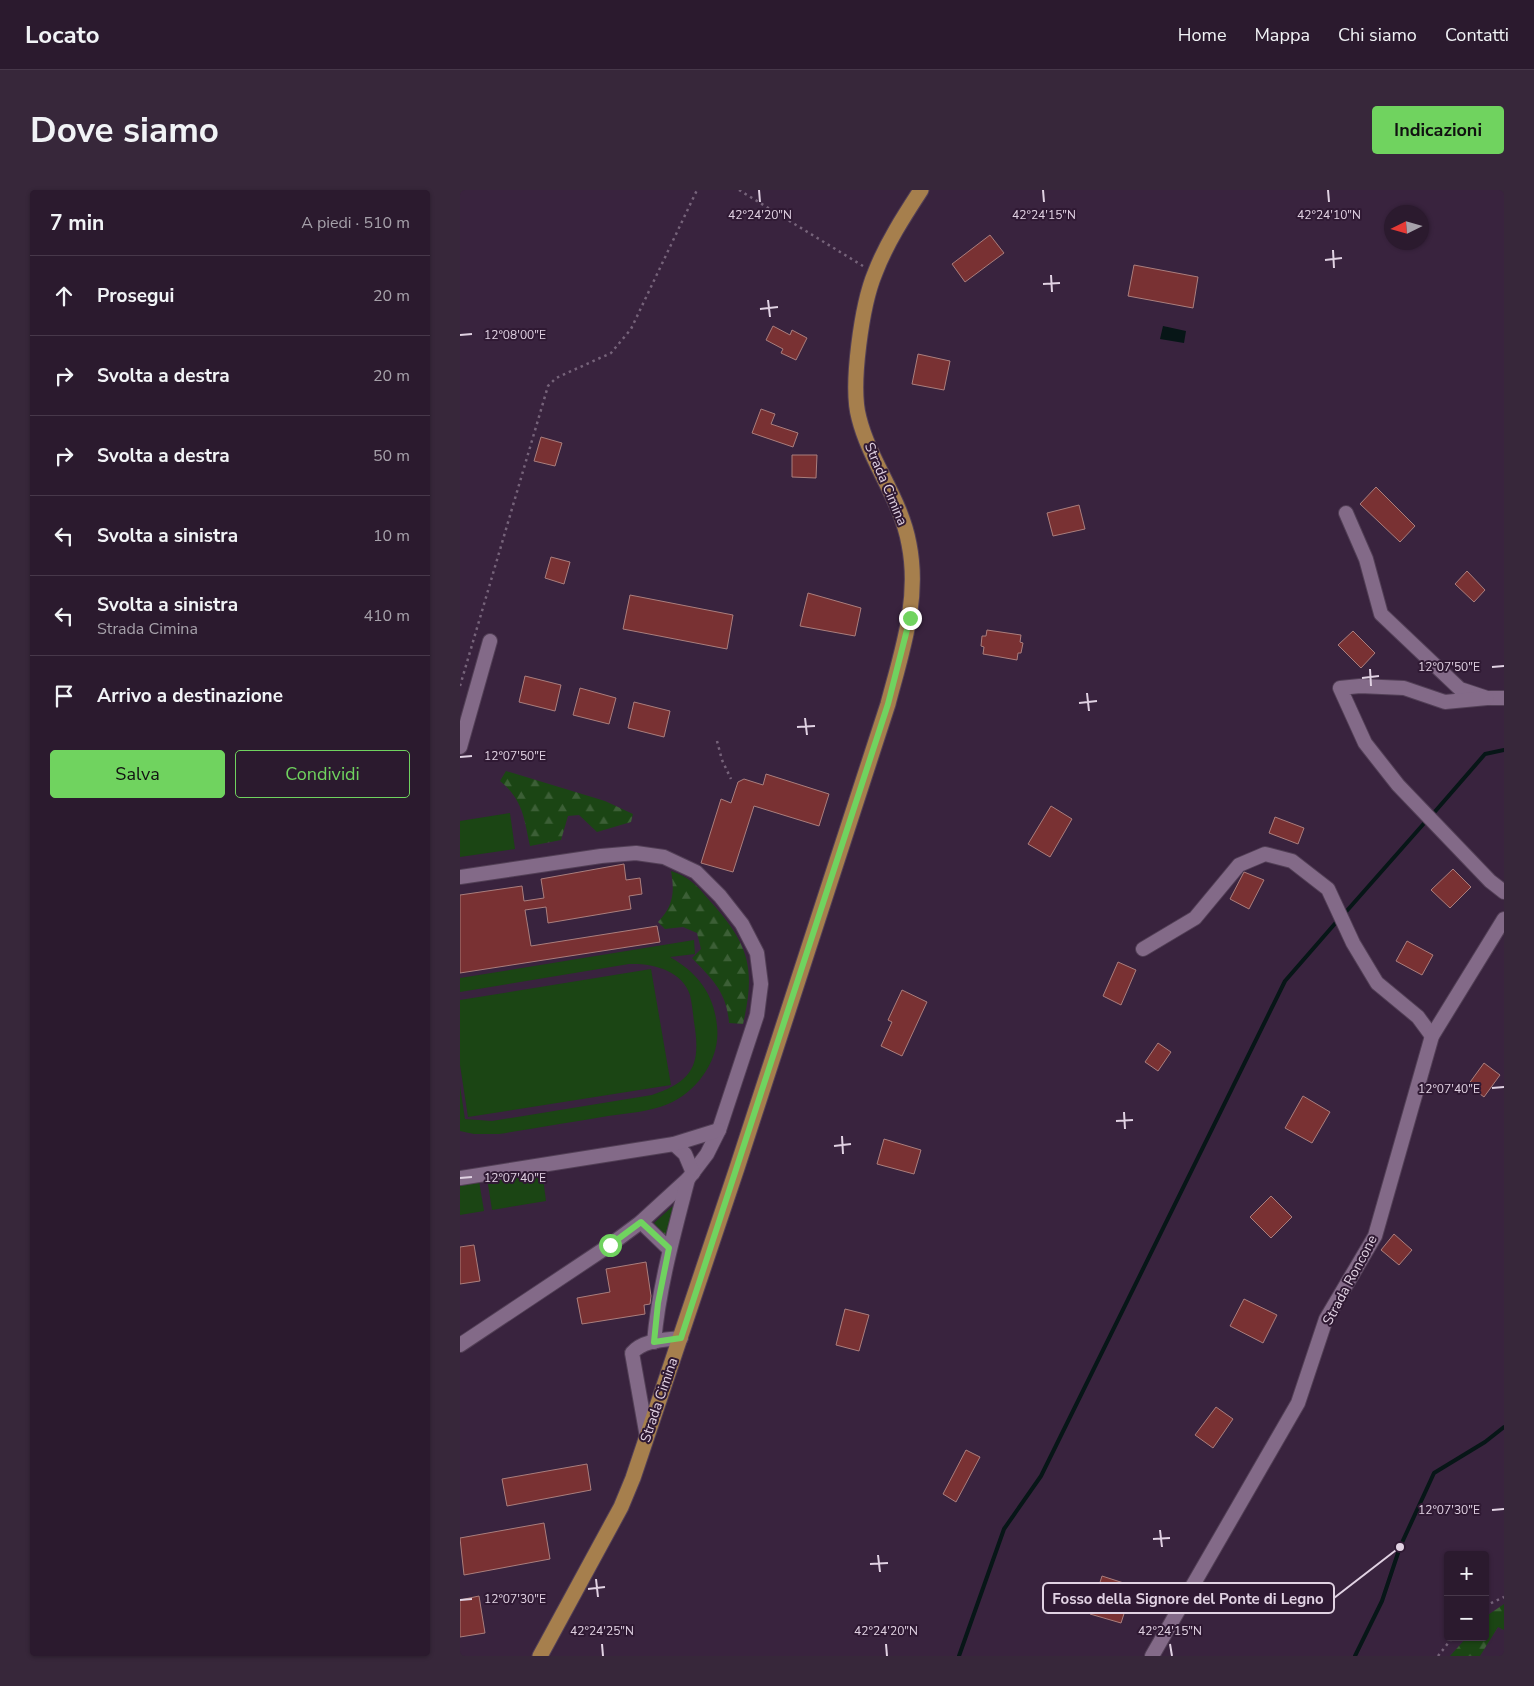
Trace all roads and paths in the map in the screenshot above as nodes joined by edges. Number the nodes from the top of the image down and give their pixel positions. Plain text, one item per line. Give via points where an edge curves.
1 (697, 190) edge
2 (739, 190) edge
3 (921, 190) edge
4 (874, 273) junction
5 (1346, 513) dead end
6 (490, 641) dead end
7 (460, 686) edge
8 (1486, 698) junction
9 (1504, 698) edge
10 (717, 741) dead end
11 (460, 747) edge
12 (732, 779) dead end
13 (460, 877) edge
14 (1504, 892) edge
15 (1504, 919) edge
16 (1143, 949) dead end
17 (1432, 1036) junction
18 (718, 1130) junction
19 (674, 1144) junction
20 (690, 1176) junction
21 (460, 1178) edge
22 (641, 1222) junction
23 (669, 1248) junction
24 (681, 1338) junction
25 (654, 1342) junction
26 (460, 1345) edge
27 (646, 1437) junction
28 (1504, 1597) edge
29 (1489, 1604) edge
30 (1450, 1641) edge
31 (540, 1656) edge
32 (1152, 1656) edge
33 (1438, 1656) edge

1 - 7 path via 631,329 612,353 556,378 548,386
2 - 4 path
3 - 4 main road, Strada Cimina
4 - 24 main road, Strada Cimina via 855,390 859,418 909,544 913,592 910,618 885,713
5 - 8 street via 1366,558 1381,614 1460,689
6 - 11 street
8 - 9 street
8 - 14 street via 1445,702 1404,688 1340,688 1365,743 1398,785
10 - 12 path
13 - 18 street via 636,853 664,857 696,872 742,924 757,953 760,967 757,1015
15 - 17 street, Strada Roncone
16 - 17 street via 1195,918 1239,865 1265,854 1292,860 1328,889 1353,943 1377,983 1418,1017
17 - 32 street, Strada Roncone via 1374,1236 1326,1319 1298,1402
18 - 19 street
18 - 20 street via 707,1154
19 - 20 street via 685,1154
19 - 21 street
20 - 22 street
20 - 23 street
22 - 23 street
22 - 26 street
23 - 25 street
24 - 25 street
24 - 27 main road, Strada Cimina
25 - 27 street via 637,1347 632,1353
27 - 31 main road, Strada Cimina via 621,1506
28 - 29 path
30 - 33 path

